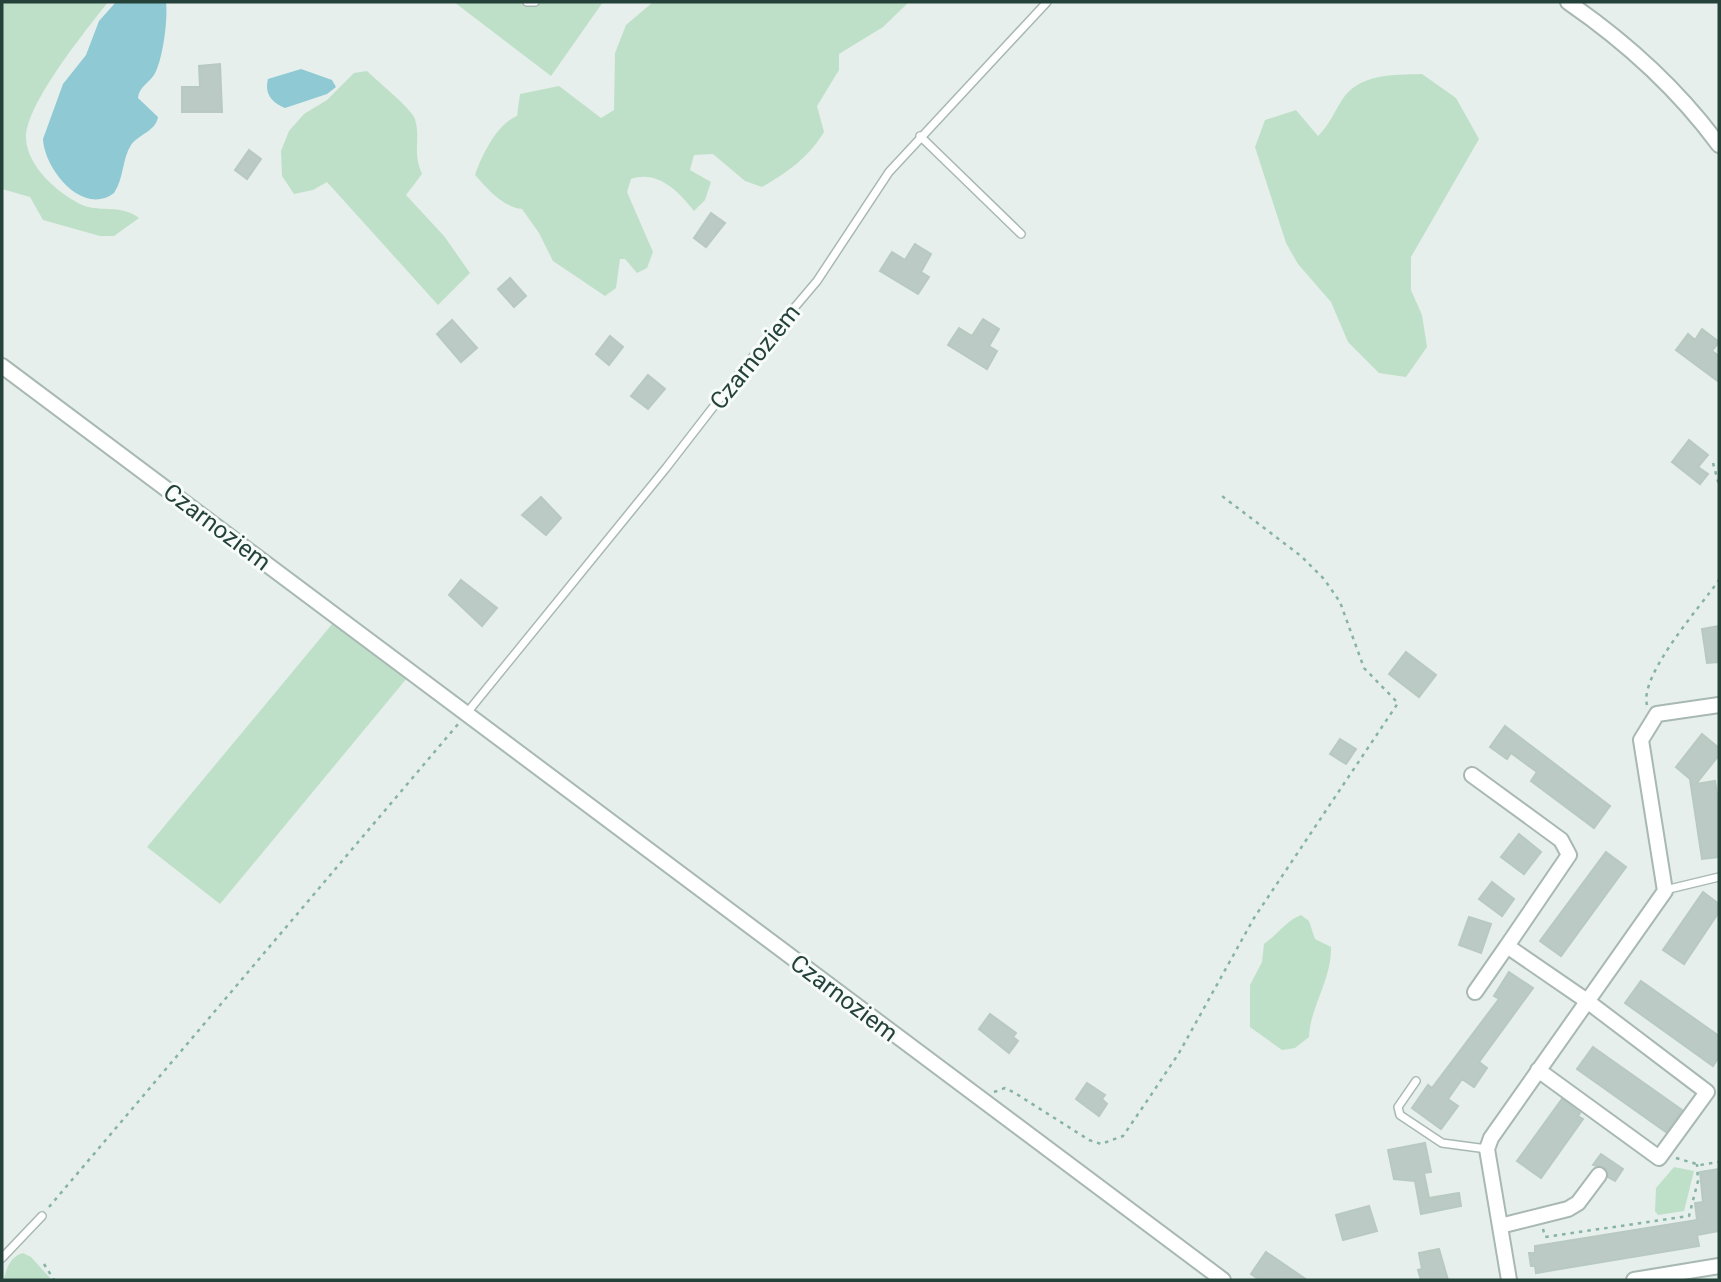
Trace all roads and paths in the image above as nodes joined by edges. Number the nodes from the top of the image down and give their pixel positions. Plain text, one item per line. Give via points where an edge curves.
1 (527, 2) edge
2 (535, 2) edge
3 (1047, 2) edge
4 (1568, 2) edge
5 (920, 136) junction
6 (1719, 145) edge
7 (1021, 234) dead end
8 (2, 366) edge
9 (1713, 463) dead end
10 (1719, 485) edge
11 (1222, 496) dead end
12 (1719, 580) edge
13 (1719, 705) edge
14 (465, 715) junction
15 (1652, 722) junction
16 (1472, 775) dead end
17 (1719, 877) edge
18 (1664, 891) junction
19 (1507, 946) junction
20 (1475, 992) dead end
21 (1587, 1001) junction
22 (1538, 1070) junction
23 (1416, 1081) dead end
24 (986, 1104) junction
25 (1486, 1149) junction
26 (1664, 1151) junction
27 (1719, 1162) edge
28 (1697, 1164) junction
29 (1599, 1175) dead end
30 (42, 1216) joint
31 (1540, 1216) junction
32 (1500, 1226) junction
33 (2, 1258) edge
34 (44, 1264) dead end
35 (1719, 1266) edge
36 (54, 1280) edge
37 (1223, 1280) edge
38 (1509, 1280) edge
39 (1634, 1280) edge

1 - 2 lane
3 - 5 lane, Czarnoziem
4 - 6 street via 1653,68
5 - 7 lane
5 - 14 lane, Czarnoziem via 889,172 817,281
8 - 14 street, Czarnoziem
9 - 10 path
11 - 24 path via 1324,579 1340,602 1364,668 1398,703 1254,918 1179,1052 1123,1136 1101,1144 1089,1140 1004,1088 996,1089
12 - 15 path via 1653,674 1645,696
13 - 15 street via 1657,715
14 - 24 street, Czarnoziem
14 - 30 path
15 - 18 street via 1640,740
16 - 19 street via 1561,839 1569,850
17 - 18 lane
18 - 21 street
19 - 20 street
19 - 21 street
21 - 22 street
21 - 26 street via 1707,1092
22 - 25 street
22 - 26 street via 1659,1158
23 - 25 lane via 1398,1107 1400,1115 1442,1143
24 - 37 street, Czarnoziem
25 - 32 street
26 - 28 path
27 - 28 path
28 - 31 path via 1698,1181 1689,1216 1545,1237
29 - 31 street via 1578,1203
30 - 33 lane
31 - 32 street
32 - 38 street
34 - 36 path
35 - 39 street

